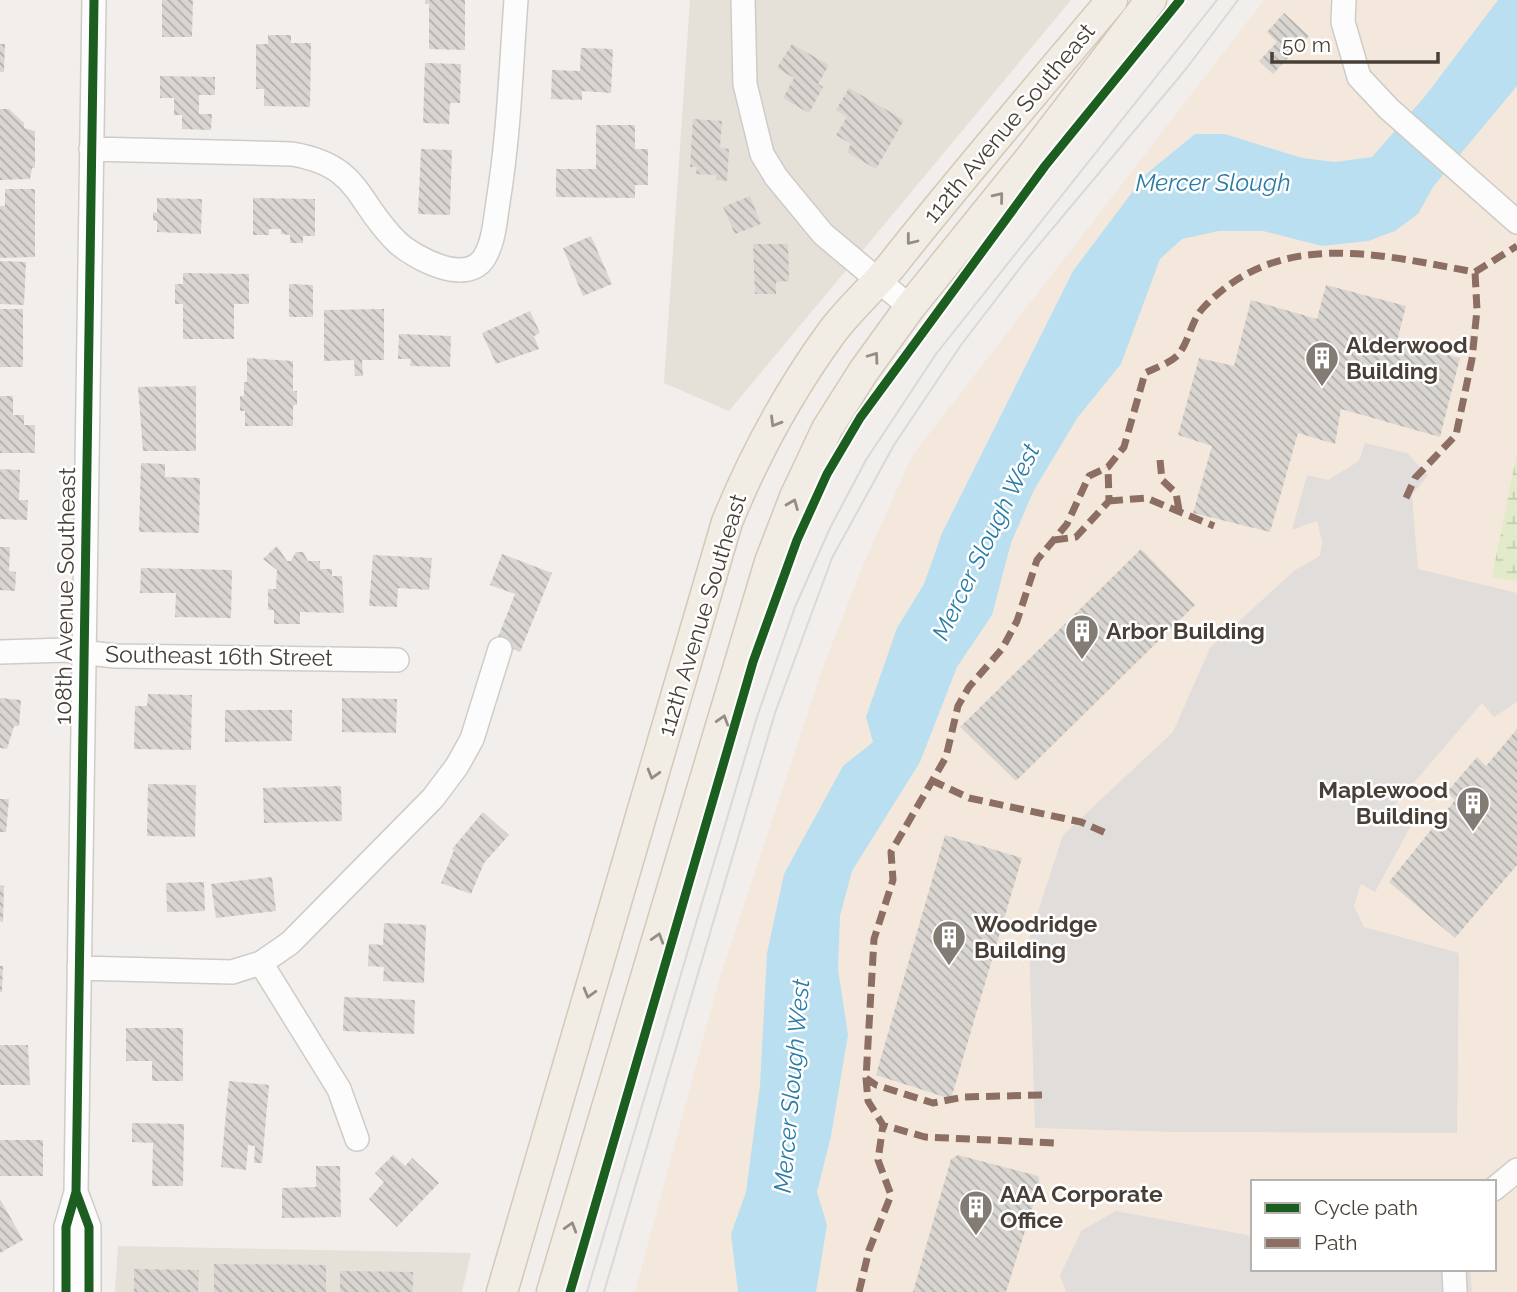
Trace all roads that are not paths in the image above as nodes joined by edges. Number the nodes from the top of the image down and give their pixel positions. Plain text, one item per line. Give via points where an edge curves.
1 (94, 0) edge
2 (516, 0) edge
3 (743, 0) edge
4 (1112, 0) edge
5 (1151, 0) edge
6 (1344, 0) edge
7 (91, 149) junction
8 (1517, 222) edge
9 (878, 282) junction
10 (910, 307) junction
11 (500, 649) dead end
12 (0, 652) edge
13 (83, 652) junction
14 (397, 660) dead end
15 (261, 963) junction
16 (79, 968) junction
17 (357, 1139) dead end
18 (1517, 1170) edge
19 (1496, 1187) edge
20 (76, 1192) junction
21 (1454, 1271) edge
22 (66, 1292) edge
23 (89, 1292) edge
24 (502, 1292) edge
25 (552, 1292) edge
26 (1455, 1292) edge

1 - 7 street, 108th Avenue Southeast
2 - 7 street via 504,168 492,239 482,261 454,270 415,256 397,242 352,182 328,163 292,154
3 - 9 street via 745,84 762,154 823,234
4 -> 9 main road, 112th Avenue Southeast
10 -> 5 main road, 112th Avenue Southeast
6 - 8 street via 1343,22 1359,77
7 - 13 street, 108th Avenue Southeast
9 - 10 street
9 -> 24 main road, 112th Avenue Southeast via 833,331 803,375 768,433 727,522
25 -> 10 main road, 112th Avenue Southeast via 771,562 827,429
11 - 15 street via 472,739 433,798 290,943
12 - 13 street, Southeast 16th Street
13 - 14 street, Southeast 16th Street
13 - 16 street, 108th Avenue Southeast
15 - 16 street via 232,972
15 - 17 street via 340,1089
16 - 20 street, 108th Avenue Southeast
18 - 19 street
20 - 22 street, 108th Avenue Southeast via 66,1227
20 - 23 street, 108th Avenue Southeast via 89,1227
21 - 26 street

